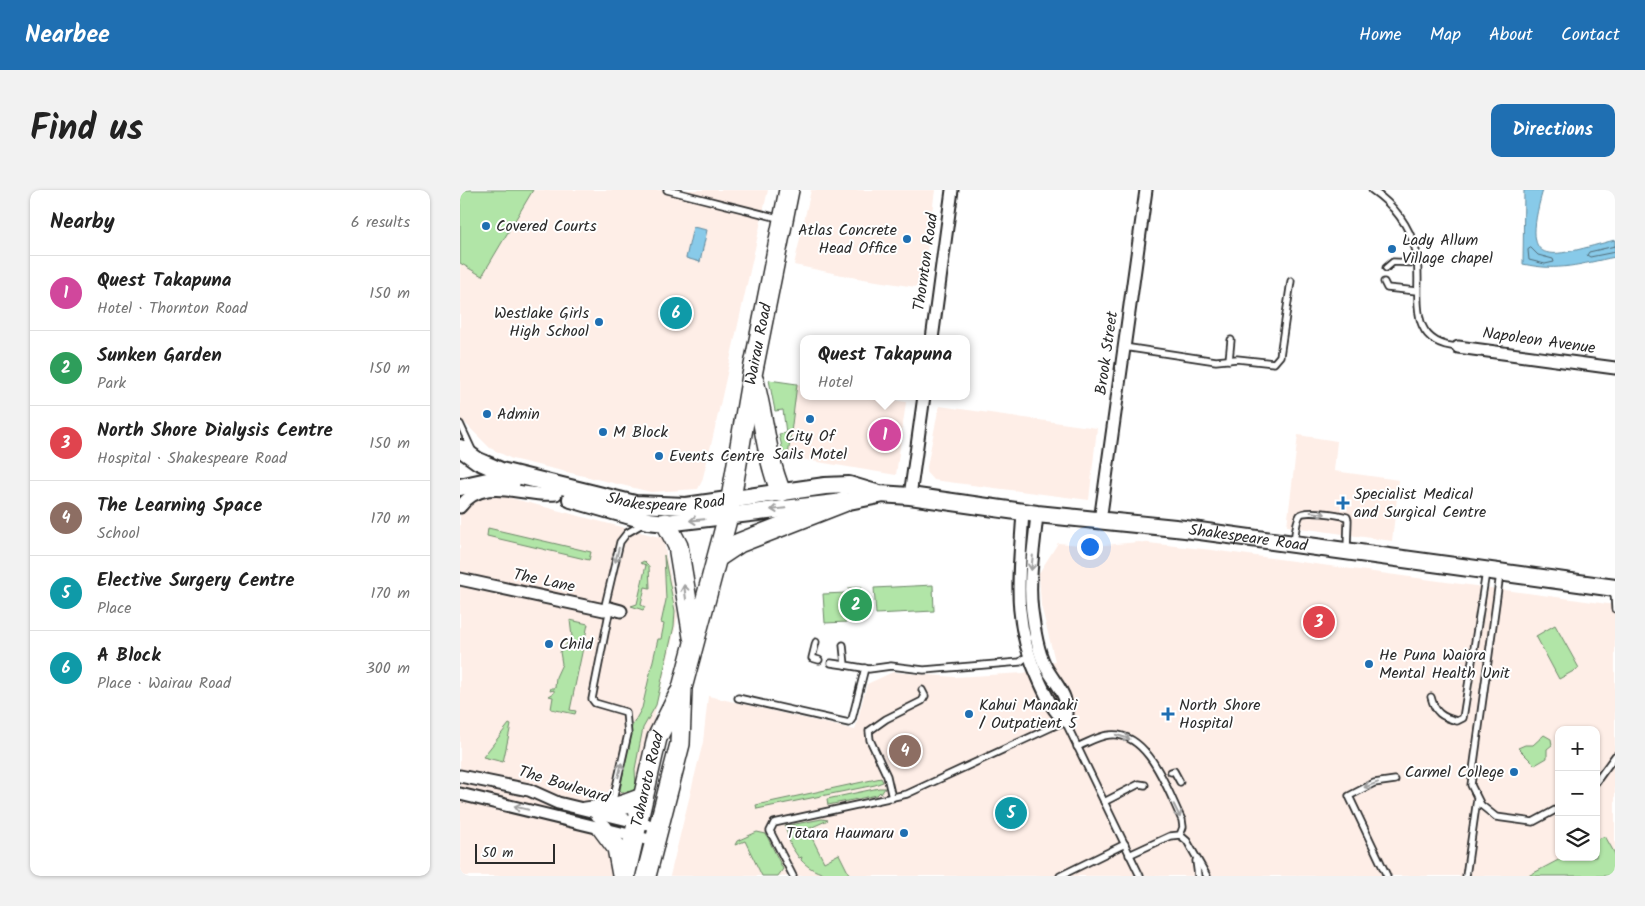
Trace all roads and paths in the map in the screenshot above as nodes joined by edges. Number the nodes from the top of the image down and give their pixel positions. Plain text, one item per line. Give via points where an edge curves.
1 (667, 190) edge
2 (789, 190) edge
3 (952, 190) edge
4 (1146, 190) edge
5 (1372, 190) edge
6 (783, 219) junction
7 (1417, 263) junction
8 (1386, 268) dead end
9 (1291, 281) dead end
10 (1384, 282) dead end
11 (1417, 291) junction
12 (933, 335) edge
13 (1231, 340) dead end
14 (1124, 346) junction
15 (1458, 347) joint
16 (1230, 360) junction
17 (1615, 368) edge
18 (752, 375) junction
19 (923, 400) edge
20 (460, 424) edge
21 (460, 448) edge
22 (478, 461) junction
23 (460, 487) edge
24 (780, 492) junction
25 (556, 494) junction
26 (879, 494) junction
27 (910, 496) junction
28 (844, 502) junction
29 (460, 507) edge
30 (729, 508) junction
31 (1030, 513) junction
32 (1100, 521) junction
33 (657, 522) junction
34 (1293, 544) junction
35 (1347, 551) junction
36 (718, 557) junction
37 (1493, 571) junction
38 (460, 579) edge
39 (1614, 588) edge
40 (1615, 609) edge
41 (611, 610) junction
42 (1036, 633) junction
43 (694, 640) junction
44 (816, 642) dead end
45 (843, 644) dead end
46 (980, 658) dead end
47 (1027, 658) junction
48 (819, 660) dead end
49 (831, 663) dead end
50 (845, 665) junction
51 (981, 666) junction
52 (865, 668) junction
53 (682, 688) junction
54 (922, 690) dead end
55 (738, 698) dead end
56 (1431, 698) dead end
57 (1065, 721) junction
58 (1077, 747) junction
59 (1615, 756) edge
60 (1171, 772) dead end
61 (460, 776) edge
62 (1600, 777) edge
63 (1395, 780) dead end
64 (1180, 782) dead end
65 (1146, 785) dead end
66 (460, 794) edge
67 (544, 797) junction
68 (643, 798) junction
69 (892, 798) junction
70 (1477, 799) junction
71 (1104, 802) junction
72 (577, 807) junction
73 (1555, 810) edge
74 (541, 812) junction
75 (601, 820) junction
76 (636, 830) junction
77 (656, 834) junction
78 (1180, 835) junction
79 (1124, 844) junction
80 (1194, 854) junction
81 (1130, 855) junction
82 (624, 876) edge
83 (646, 876) edge
84 (793, 876) edge
85 (1060, 876) edge
86 (1140, 876) edge
87 (1198, 876) edge
88 (1207, 876) edge
89 (1387, 876) edge
90 (1466, 876) edge

1 - 6 lane
2 - 6 main road, Wairau Road
3 - 12 street, Thornton Road
4 - 14 street, Brook Street
5 - 7 lane via 1390,203 1402,219 1412,240
6 - 18 main road, Wairau Road
7 - 8 lane via 1393,262
7 - 11 lane
9 - 16 lane via 1278,360 1271,364
10 - 11 lane via 1387,288
11 - 15 lane via 1418,312 1426,332 1443,345
13 - 16 lane
14 - 16 lane via 1216,361
14 - 32 street, Brook Street
15 - 17 street, Napoleon Avenue
18 - 24 main road
18 - 30 main road, Wairau Road
19 - 27 street
20 - 22 lane
21 - 22 main road, Shakespeare Road
22 - 30 main road, Shakespeare Road via 519,476 635,504
23 - 25 main road, Shakespeare Road via 486,480 501,480
24 - 26 main road, Shakespeare Road via 849,485
24 - 30 main road, Shakespeare Road
25 - 29 street via 490,489 475,494
25 - 33 main road, Shakespeare Road
26 - 27 main road, Shakespeare Road
26 - 28 main road, Shakespeare Road
27 - 31 main road, Shakespeare Road
28 -> 30 main road, Shakespeare Road via 759,511
28 - 36 main road via 739,543
30 -> 33 main road, Shakespeare Road
30 - 36 main road, Taharoto Road
31 - 32 main road, Shakespeare Road
31 -> 42 street via 1030,584
31 - 47 street via 1018,582
32 - 34 main road, Shakespeare Road
33 -> 41 lane via 634,528 620,542
43 -> 33 main road via 678,546 674,535
34 - 35 main road, Shakespeare Road
34 -> 35 lane via 1299,516 1303,513 1343,516 1348,520
35 - 37 main road, Shakespeare Road
36 - 43 main road, Taharoto Road
37 - 39 main road, Shakespeare Road
37 - 56 lane via 1463,718 1457,722 1442,716 1433,707
37 - 70 lane via 1471,785
38 - 41 street, The Lane
39 - 40 lane
72 -> 41 lane via 607,802 614,796 628,734 626,712 595,703 592,697
42 - 47 lane
42 - 57 street via 1048,670 1068,706
43 - 53 main road, Taharoto Road
44 - 48 lane via 812,658
45 - 50 lane
46 - 51 lane
47 - 51 lane via 1020,662
47 - 57 street via 1055,712
49 - 50 lane
50 - 52 lane
51 - 52 lane via 924,670 891,666
52 - 55 lane via 854,701 852,720 847,724
53 - 68 main road, Taharoto Road via 657,738
53 - 77 main road, Taharoto Road via 680,744
54 - 69 lane via 925,696 922,701 869,731
57 - 58 lane
57 - 69 lane via 915,791
58 - 71 lane
58 -> 78 lane via 1108,735 1124,736 1138,744 1150,757 1182,820
59 - 62 lane
60 - 64 lane via 1174,771
61 - 67 street, The Boulevard via 529,790
63 -> 89 lane via 1374,783 1349,796
65 - 71 lane via 1139,784
74 -> 66 street, The Boulevard
67 - 72 street, The Boulevard
67 - 74 lane
68 - 75 main road via 608,809
68 - 76 main road, Taharoto Road
69 - 84 lane via 774,823 770,831
70 - 73 lane via 1496,817 1523,822 1534,822
70 - 90 lane
71 - 79 lane
72 - 75 street, The Boulevard
74 - 75 street, The Boulevard
75 - 76 street, The Boulevard
75 - 82 main road via 617,848
76 - 77 street, The Boulevard
76 - 82 main road, Taharoto Road
77 - 83 main road, Taharoto Road
78 - 80 lane
78 - 81 lane via 1170,836
79 - 81 lane
79 - 85 lane
80 - 87 lane
80 - 88 lane
81 - 86 lane

